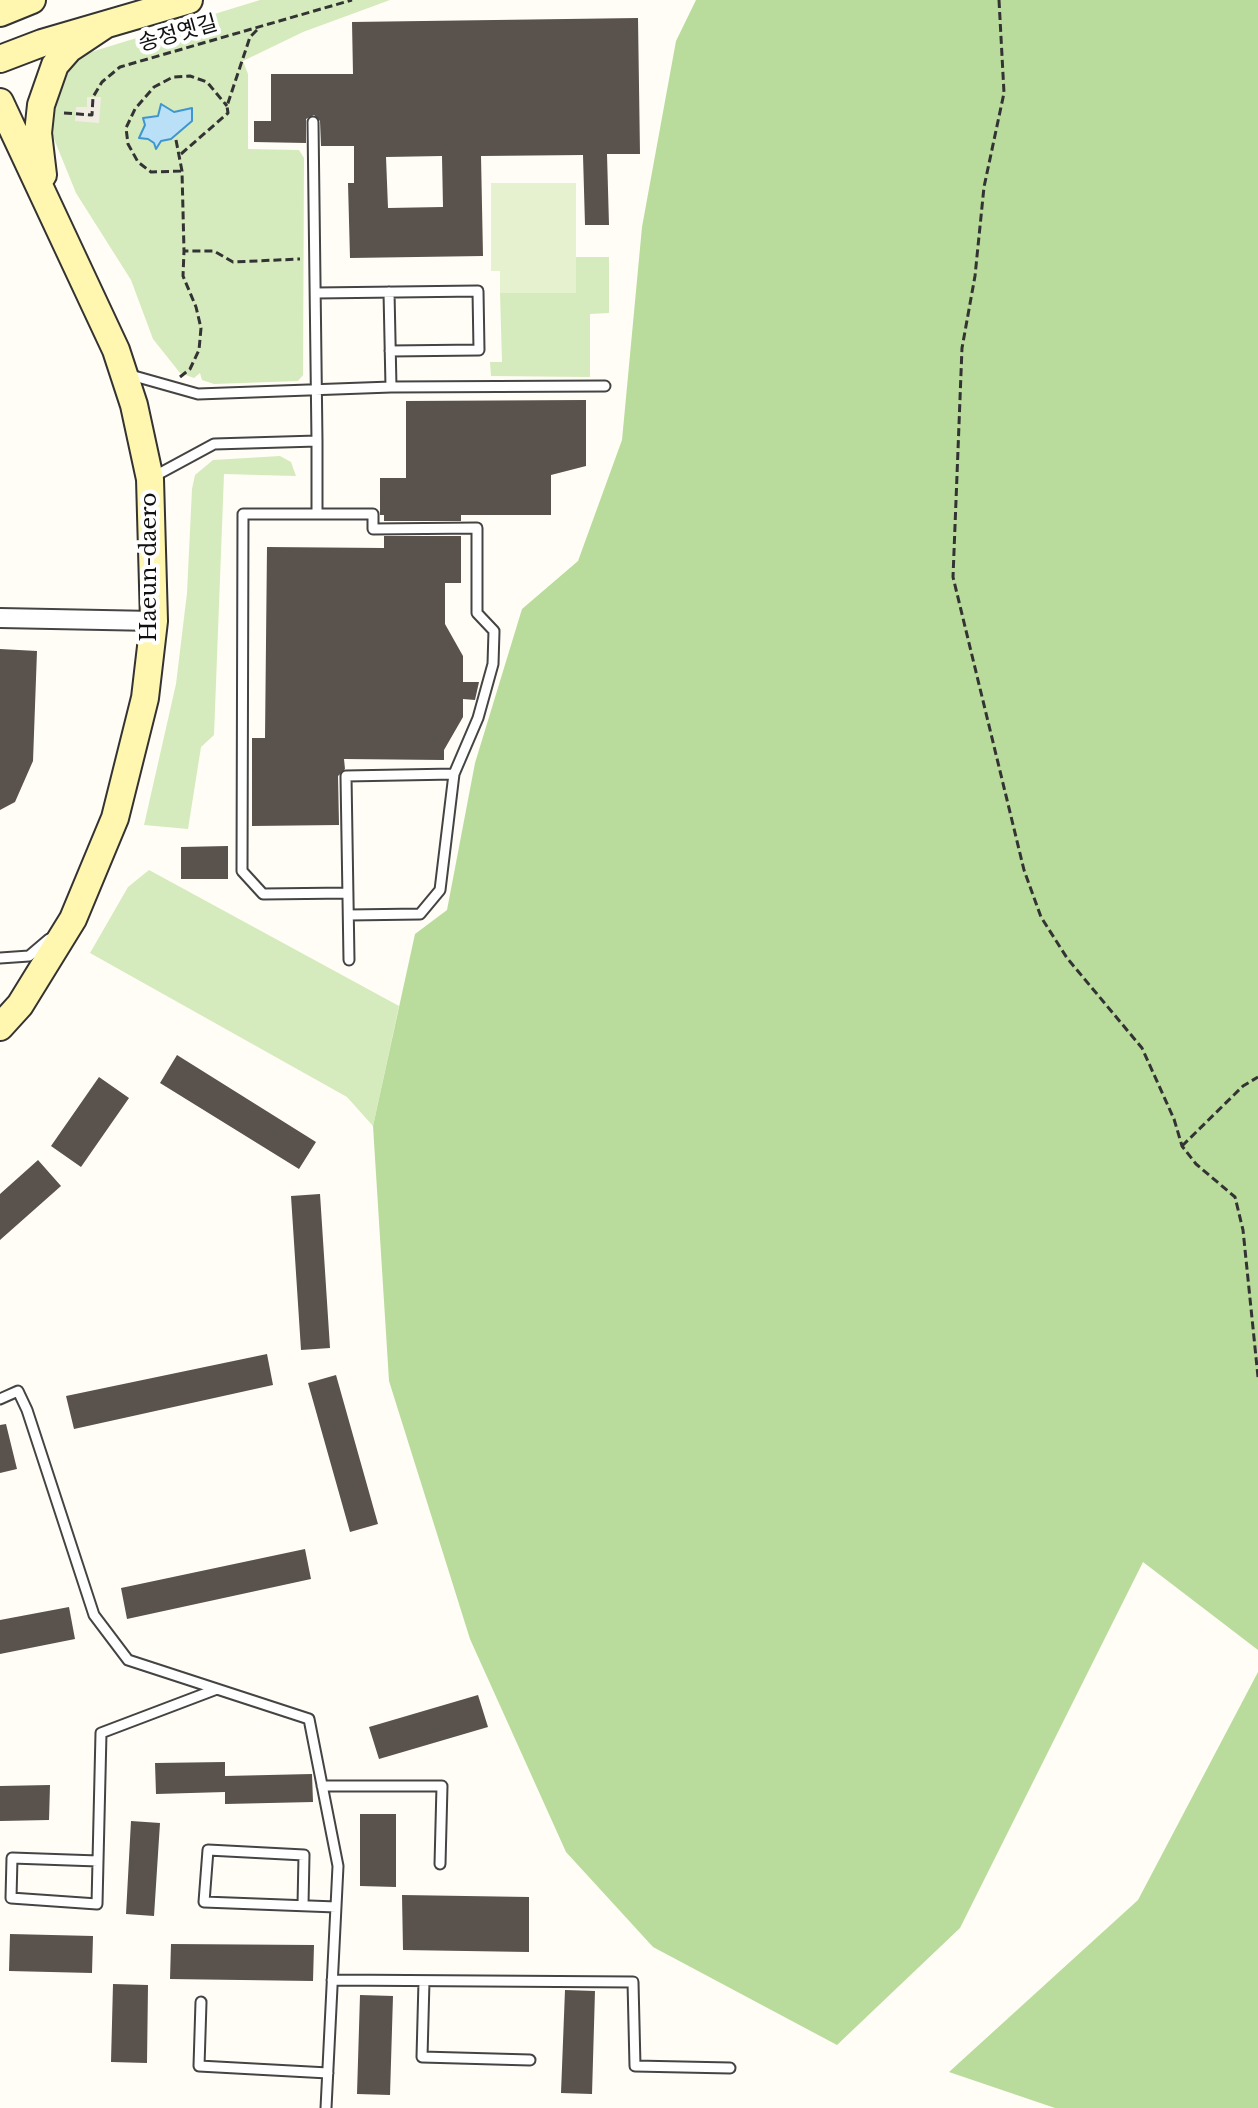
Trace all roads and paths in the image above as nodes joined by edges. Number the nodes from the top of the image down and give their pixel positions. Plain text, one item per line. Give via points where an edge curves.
1 (32, 0) edge
2 (189, 0) edge
3 (352, 0) edge
4 (999, 0) edge
5 (0, 13) edge
6 (105, 25) junction
7 (259, 27) junction
8 (0, 59) edge
9 (0, 102) edge
10 (227, 106) junction
11 (59, 113) dead end
12 (313, 122) dead end
13 (176, 140) dead end
14 (179, 155) junction
15 (182, 171) junction
16 (46, 198) junction
17 (184, 251) junction
18 (315, 258) junction
19 (389, 292) junction
20 (316, 293) junction
21 (390, 351) junction
22 (124, 373) junction
23 (605, 386) dead end
24 (391, 387) junction
25 (174, 388) junction
26 (317, 390) junction
27 (317, 441) junction
28 (150, 479) junction
29 (317, 514) junction
30 (0, 618) edge
31 (154, 621) junction
32 (454, 774) junction
33 (348, 893) junction
34 (349, 915) junction
35 (73, 919) junction
36 (0, 958) edge
37 (349, 960) dead end
38 (0, 1027) edge
39 (1258, 1077) edge
40 (1182, 1146) junction
41 (1258, 1377) edge
42 (0, 1398) edge
43 (217, 1689) junction
44 (322, 1786) junction
45 (98, 1861) junction
46 (440, 1864) dead end
47 (303, 1905) junction
48 (336, 1907) junction
49 (332, 1980) junction
50 (424, 1981) junction
51 (201, 2002) dead end
52 (530, 2060) dead end
53 (730, 2068) dead end
54 (328, 2073) junction
55 (326, 2108) edge

1 - 5 main road
2 - 6 main road
3 - 7 path, 송정옛길
4 - 40 path via 1004,93 984,187 962,348 953,577 1024,870 1041,917 1067,958 1142,1048
6 - 8 main road
6 - 16 main road via 55,65 41,105 38,133
7 - 10 path via 250,37
7 - 11 path, 송정옛길 via 120,67 93,97 92,115
9 - 16 main road, Haeun-daero
10 - 14 path via 228,113
10 - 15 path via 207,82 190,76 173,77 154,87 135,109 126,128 138,162 151,172
12 - 18 lane
13 - 14 path
14 - 15 path
15 - 17 path
16 - 22 main road, Haeun-daero
17 - 18 path via 214,251 233,262
17 - 25 path via 183,276 201,328 199,350
18 - 20 lane
19 - 20 lane
19 - 21 lane
19 - 21 lane via 478,291 479,350
20 - 26 lane
21 - 24 lane
22 - 25 lane
22 - 28 main road, Haeun-daero
23 - 24 lane
24 - 26 lane
25 - 26 lane via 198,394
26 - 27 lane
27 - 28 lane via 214,444
27 - 29 lane
28 - 31 main road, Haeun-daero
29 - 32 lane via 373,514 373,529 477,528 477,613 494,631 493,664
29 - 33 lane via 243,514 242,871 263,894
30 - 31 street
31 - 35 main road, Haeun-daero via 145,698 115,818
32 - 33 lane via 346,776
32 - 34 lane via 440,890 420,914
33 - 34 lane
34 - 37 lane
35 - 36 lane via 29,956
35 - 38 main road, Haeun-daero via 20,1005
39 - 40 path
40 - 41 path via 1235,1197
42 - 43 lane via 18,1391 23,1401 94,1615 128,1660
43 - 44 lane via 309,1719
43 - 45 lane via 101,1733
44 - 46 lane via 442,1786
44 - 48 lane via 338,1866
45 - 45 lane via 97,1904 11,1898 12,1858
47 - 47 lane via 204,1902 208,1850 304,1855
47 - 48 lane
48 - 49 lane
49 - 50 lane
49 - 54 lane
50 - 52 lane via 422,2057
50 - 53 lane via 633,1982 635,2066
51 - 54 lane via 199,2066
54 - 55 lane

